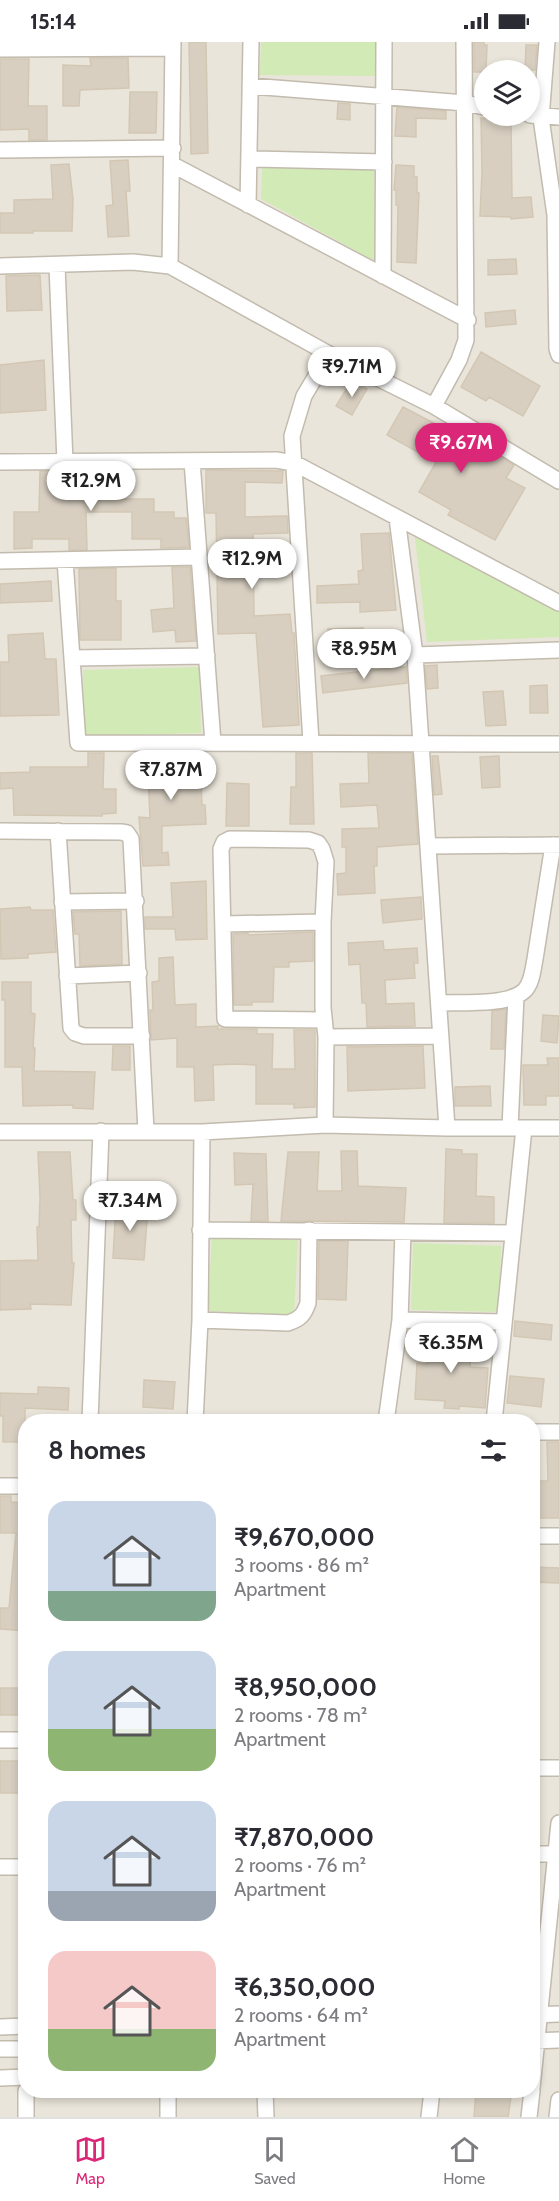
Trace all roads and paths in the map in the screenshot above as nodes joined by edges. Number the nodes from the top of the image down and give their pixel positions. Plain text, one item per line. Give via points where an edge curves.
1 (251, 42) edge
2 (384, 42) edge
3 (464, 42) edge
4 (547, 42) edge
5 (62, 45) edge
6 (173, 45) edge
7 (0, 49) edge
8 (250, 86) junction
9 (540, 86) edge
10 (384, 96) junction
11 (465, 103) junction
12 (474, 105) edge
13 (540, 117) edge
14 (559, 117) edge
15 (537, 126) edge
16 (173, 148) junction
17 (0, 150) edge
18 (249, 159) junction
19 (384, 162) junction
20 (173, 165) junction
21 (248, 205) junction
22 (557, 215) edge
23 (0, 266) edge
24 (57, 266) junction
25 (170, 266) junction
26 (383, 276) junction
27 (557, 281) edge
28 (468, 321) junction
29 (329, 354) junction
30 (559, 355) edge
31 (434, 406) junction
32 (192, 461) junction
33 (0, 462) edge
34 (65, 462) junction
35 (294, 463) junction
36 (559, 481) edge
37 (397, 518) junction
38 (199, 557) junction
39 (65, 560) junction
40 (0, 561) edge
41 (559, 603) edge
42 (559, 650) edge
43 (207, 656) junction
44 (416, 656) junction
45 (72, 658) junction
46 (311, 742) junction
47 (213, 743) junction
48 (421, 743) junction
49 (559, 744) edge
50 (0, 831) edge
51 (58, 831) junction
52 (556, 845) edge
53 (428, 846) junction
54 (136, 901) junction
55 (62, 902) junction
56 (323, 922) junction
57 (222, 924) junction
58 (139, 973) junction
59 (67, 976) junction
60 (516, 996) junction
61 (439, 1003) junction
62 (324, 1020) junction
63 (142, 1036) junction
64 (441, 1036) junction
65 (326, 1037) junction
66 (325, 1125) junction
67 (447, 1128) junction
68 (517, 1128) junction
69 (559, 1128) edge
70 (101, 1131) junction
71 (146, 1131) junction
72 (0, 1132) edge
73 (202, 1132) junction
74 (200, 1230) junction
75 (309, 1230) junction
76 (403, 1232) junction
77 (513, 1233) junction
78 (200, 1320) junction
79 (400, 1320) junction
80 (504, 1322) junction
81 (90, 1414) edge
82 (195, 1414) edge
83 (387, 1414) edge
84 (495, 1414) edge
85 (540, 1432) edge
86 (559, 1432) edge
87 (0, 1486) edge
88 (18, 1486) edge
89 (540, 1536) edge
90 (559, 1536) edge
91 (0, 1740) edge
92 (18, 1740) edge
93 (540, 1768) edge
94 (559, 1768) edge
95 (559, 1823) edge
96 (540, 1854) edge
97 (556, 1854) junction
98 (0, 1867) edge
99 (18, 1867) edge
100 (540, 1983) edge
101 (559, 2014) edge
102 (540, 2015) edge
103 (18, 2026) edge
104 (0, 2027) edge
105 (559, 2040) edge
106 (540, 2041) edge
107 (0, 2049) edge
108 (18, 2049) edge
109 (0, 2078) edge
110 (18, 2078) edge
111 (26, 2098) edge
112 (168, 2098) edge
113 (265, 2098) edge
114 (431, 2098) edge
115 (531, 2098) edge
116 (559, 2100) edge
117 (26, 2117) edge
118 (168, 2117) edge
119 (266, 2117) edge
120 (429, 2117) edge
121 (529, 2117) edge
122 (557, 2117) edge

1 - 8 street
2 - 10 street
3 - 11 street
4 - 9 street
5 - 6 street
5 - 7 street
6 - 16 street
8 - 10 street
8 - 18 street
10 - 11 street
10 - 19 street
11 - 12 street
11 - 28 street
13 - 14 street
15 - 22 street
16 - 17 street
16 - 20 street
18 - 19 street
18 - 21 street
19 - 26 street
20 - 21 street
20 - 25 street
21 - 26 street
22 - 27 street
23 - 24 street
24 - 25 street via 133,262
24 - 34 street
25 - 29 street
26 - 28 street
27 - 30 street
28 - 31 street via 459,360
29 - 31 street
29 - 35 street via 297,415 292,436
31 - 36 street
32 - 34 street
32 - 35 street
32 - 38 street
33 - 34 street
35 - 37 street
35 - 46 street
37 - 41 street
37 - 44 street
38 - 39 street
38 - 43 street
39 - 40 street
39 - 45 street
42 - 44 street
43 - 45 street
43 - 47 street
44 - 48 street
45 - 47 street via 78,743
46 - 47 street
46 - 48 street
48 - 49 street
48 - 53 street
50 - 51 street
51 - 54 street via 127,833 133,847
51 - 55 street
52 - 53 street
52 - 60 street via 532,977 526,990
53 - 61 street
54 - 55 street
54 - 58 street
55 - 59 street
56 - 57 street
56 - 57 street via 326,862 318,843 230,839 221,849
56 - 62 street
57 - 62 street via 225,1019
58 - 59 street
58 - 63 street
59 - 63 street via 69,1022 75,1033
60 - 61 street
60 - 68 street
61 - 64 street
62 - 65 street
63 - 71 street
64 - 65 street
64 - 67 street
65 - 66 street
66 - 67 street
66 - 73 street
67 - 68 street
68 - 69 street
68 - 77 street
70 - 71 street
70 - 72 street
70 - 81 street
71 - 73 street
73 - 74 street
74 - 75 street
74 - 78 street
75 - 76 street
75 - 78 street via 308,1303 297,1320
76 - 77 street
76 - 79 street
77 - 80 street
78 - 82 street
79 - 80 street
79 - 83 street
80 - 84 street
85 - 86 street
87 - 88 street
89 - 90 street
91 - 92 street
93 - 94 street
95 - 97 street
96 - 97 street
97 - 100 street
98 - 99 street
101 - 102 street
103 - 104 street
105 - 106 street
107 - 108 street
109 - 110 street
111 - 117 street
112 - 118 street
113 - 119 street
114 - 120 street
115 - 121 street
116 - 122 street

